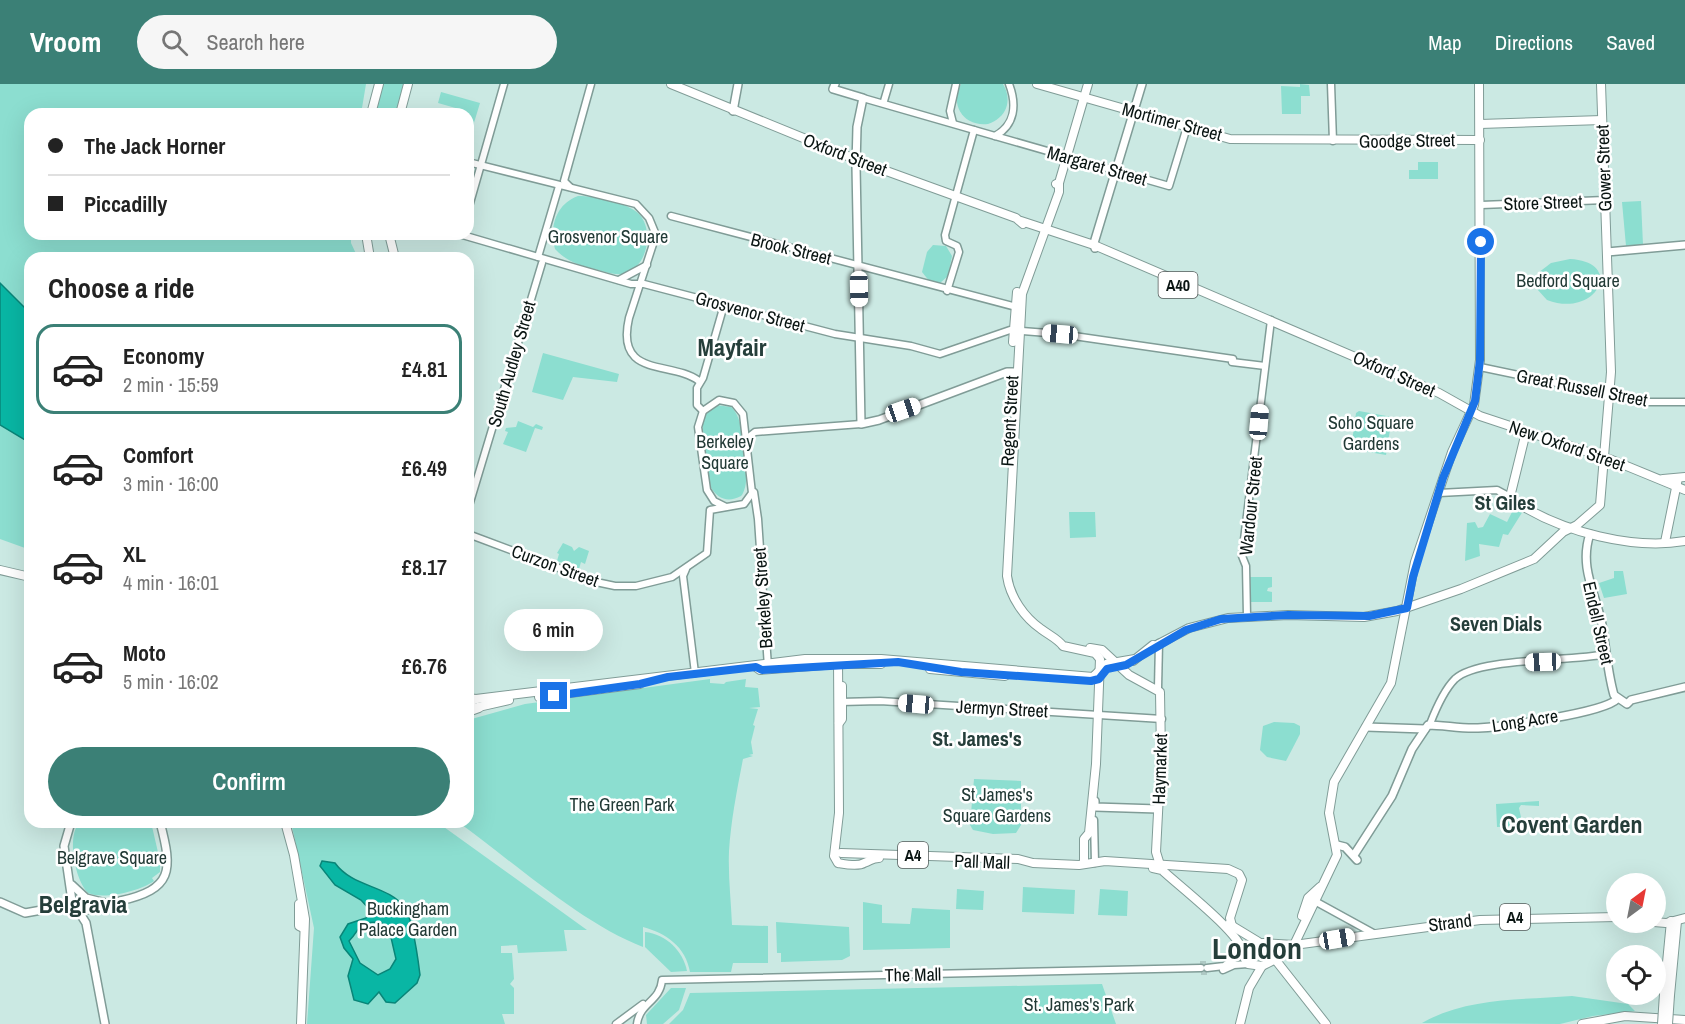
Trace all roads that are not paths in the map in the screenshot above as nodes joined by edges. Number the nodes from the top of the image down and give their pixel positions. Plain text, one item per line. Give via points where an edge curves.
1 (379, 84) edge
2 (408, 84) edge
3 (504, 84) edge
4 (591, 84) edge
5 (671, 84) edge
6 (738, 84) edge
7 (889, 84) edge
8 (956, 84) edge
9 (1009, 84) edge
10 (1037, 84) edge
11 (1088, 84) edge
12 (1142, 84) edge
13 (1331, 84) edge
14 (1479, 84) edge
15 (1601, 84) edge
16 (834, 86) edge
17 (863, 98) junction
18 (1084, 98) junction
19 (884, 103) junction
20 (373, 108) edge
21 (402, 108) edge
22 (733, 111) junction
23 (1133, 112) junction
24 (1602, 120) junction
25 (953, 123) junction
26 (1480, 124) junction
27 (1187, 127) junction
28 (974, 130) junction
29 (995, 136) junction
30 (1480, 140) junction
31 (1334, 141) junction
32 (1067, 157) junction
33 (856, 159) junction
34 (474, 164) edge
35 (480, 165) junction
36 (1116, 171) junction
37 (559, 186) junction
38 (474, 188) edge
39 (573, 189) junction
40 (955, 196) junction
41 (1605, 200) junction
42 (1481, 205) junction
43 (671, 216) dead end
44 (1042, 229) junction
45 (474, 238) edge
46 (1685, 245) edge
47 (1095, 247) junction
48 (1607, 252) junction
49 (541, 259) junction
50 (648, 264) junction
51 (858, 266) junction
52 (617, 280) junction
53 (631, 284) junction
54 (641, 284) junction
55 (637, 291) junction
56 (947, 291) junction
57 (724, 305) junction
58 (1018, 308) junction
59 (1270, 322) junction
60 (1016, 331) junction
61 (860, 337) junction
62 (1265, 366) junction
63 (1480, 367) junction
64 (1015, 372) junction
65 (699, 381) junction
66 (1610, 394) junction
67 (1685, 402) edge
68 (703, 411) junction
69 (1471, 412) junction
70 (861, 424) junction
71 (744, 425) junction
72 (755, 432) junction
73 (1526, 432) junction
74 (746, 439) junction
75 (1604, 463) junction
76 (1680, 480) edge
77 (474, 489) edge
78 (753, 489) junction
79 (1685, 490) edge
80 (1439, 493) junction
81 (1510, 497) junction
82 (740, 506) junction
83 (726, 507) junction
84 (758, 526) junction
85 (1570, 529) junction
86 (1590, 532) junction
87 (474, 536) edge
88 (1685, 541) edge
89 (1665, 543) junction
90 (687, 569) junction
91 (0, 570) edge
92 (0, 576) edge
93 (24, 576) edge
94 (24, 581) edge
95 (1407, 608) junction
96 (1247, 616) junction
97 (1059, 641) junction
98 (1157, 646) junction
99 (1606, 654) junction
100 (839, 661) junction
101 (1117, 664) junction
102 (768, 666) junction
103 (695, 673) junction
104 (1099, 675) junction
105 (1685, 687) edge
106 (1158, 688) junction
107 (1617, 699) junction
108 (474, 702) edge
109 (839, 703) junction
110 (1097, 716) junction
111 (1162, 719) junction
112 (1428, 726) junction
113 (1366, 727) junction
114 (1093, 807) junction
115 (1158, 809) junction
116 (69, 828) edge
117 (161, 828) edge
118 (286, 828) edge
119 (838, 830) junction
120 (1091, 836) junction
121 (1337, 847) junction
122 (838, 855) junction
123 (1084, 863) junction
124 (1095, 863) junction
125 (1154, 865) junction
126 (72, 883) junction
127 (1310, 899) junction
128 (0, 902) edge
129 (113, 903) junction
130 (75, 907) junction
131 (1606, 919) edge
132 (1606, 919) edge
133 (1678, 920) edge
134 (1230, 929) junction
135 (1373, 933) junction
136 (1261, 942) junction
137 (1289, 947) junction
138 (1243, 952) junction
139 (1670, 957) dead end
140 (1274, 958) junction
141 (1248, 964) junction
142 (1264, 966) junction
143 (1204, 968) junction
144 (1288, 979) junction
145 (1249, 988) junction
146 (1667, 994) junction
147 (656, 996) junction
148 (1685, 1020) edge
149 (618, 1022) edge
150 (105, 1024) edge
151 (302, 1024) edge
152 (637, 1024) edge
153 (1240, 1024) edge
154 (1326, 1024) edge
155 (1582, 1024) edge
156 (1665, 1024) edge

1 - 20 main road
2 - 21 main road
3 - 35 street
4 - 39 street via 564,181
5 - 22 main road, Oxford Street / A40
6 - 22 main road
7 - 19 street
8 - 25 street via 950,111
9 - 29 street via 1013,100 1011,120
10 - 18 main road, Mortimer Street
11 - 18 main road, Regent Street
12 - 23 main road
13 - 31 street
14 - 26 main road
15 - 24 main road, Gower Street
16 - 17 main road
17 - 19 street, Margaret Street
17 - 33 main road
18 - 23 main road, Mortimer Street
18 - 32 main road, Regent Street
19 - 25 street, Margaret Street
22 - 33 main road, Oxford Street / A40
23 - 27 main road, Mortimer Street
23 - 36 main road
24 - 26 main road
24 - 41 main road, Gower Street
25 - 28 street, Margaret Street
26 - 30 main road
27 - 31 main road, Mortimer Street via 1230,139
27 - 36 street, Margaret Street via 1169,186
28 - 29 street, Margaret Street
28 - 40 street
29 - 32 street, Margaret Street
30 - 31 main road, Goodge Street
30 - 42 main road
32 - 36 street, Margaret Street
32 - 44 main road, Regent Street via 1059,192
33 - 40 main road, Oxford Street / A40
33 - 51 main road
34 - 35 street
35 - 37 street
35 - 38 street
36 - 47 main road
37 - 39 street
37 - 49 street
39 - 50 street via 636,204 649,218 656,235
40 - 44 main road, Oxford Street / A40
40 - 56 street via 945,236 959,252
41 - 42 street, Store Street
41 - 48 main road, Gower Street
42 - 63 main road
43 - 51 street, Brook Street
44 - 47 main road, Oxford Street / A40
44 - 58 main road, Regent Street
45 - 49 street
46 - 48 main road
47 - 59 main road, Oxford Street / A40
48 - 66 main road
49 - 52 street
49 - 77 street, South Audley Street
50 - 52 street
50 - 54 street
51 - 56 street, Brook Street
51 - 61 main road
52 - 53 street
53 - 54 street
53 - 55 street
54 - 55 street
54 - 57 street, Grosvenor Street
55 - 65 street via 626,329 629,347 648,365
56 - 58 street, Brook Street
57 - 61 street, Grosvenor Street
57 - 65 street
58 - 60 main road, Regent Street
59 - 62 street, Wardour Street
59 - 69 main road, Oxford Street / A40 via 1439,393
60 - 61 street, Grosvenor Street via 940,354
60 - 62 street
60 - 64 main road, Regent Street
61 - 70 main road
62 - 96 street, Wardour Street via 1242,556 1246,566
63 - 66 street, Great Russell Street
63 - 69 main road
64 - 70 main road
64 - 97 main road, Regent Street via 1003,582 1020,616 1045,638
65 - 68 street via 696,402
66 - 67 street, Great Russell Street via 1647,402
66 - 75 main road
68 - 71 street via 717,401 731,402 741,411
68 - 83 street via 698,427 706,490 714,501
69 - 73 main road, New Oxford Street / A40
69 - 80 main road
70 - 72 street
71 - 72 street
71 - 74 street
72 - 74 street
73 - 75 main road, New Oxford Street / A40
73 - 81 main road
74 - 78 street
75 - 76 main road, New Oxford Street / A40
75 - 85 main road via 1601,504
76 - 79 main road
76 - 89 main road
78 - 82 street
78 - 84 street, Berkeley Street
80 - 81 street via 1500,491
80 - 95 main road
81 - 85 main road
82 - 83 street
82 - 84 street, Berkeley Street via 752,508
83 - 90 street, Curzon Street via 713,508 708,513 707,553
84 - 102 street, Berkeley Street
85 - 86 main road
85 - 95 main road via 1533,558
86 - 89 main road
86 - 99 main road, Endell Street via 1587,572 1604,632
87 - 90 street, Curzon Street via 615,586 636,586
88 - 89 main road
90 - 103 street via 683,576
91 - 93 main road
92 - 94 main road
95 - 96 main road via 1364,617
95 - 113 main road via 1391,683
96 - 98 main road via 1205,623 1168,637
97 - 101 main road, Regent Street via 1100,650
97 - 104 main road, Regent Street via 1066,648 1099,657
98 - 101 main road
98 - 106 street
99 - 107 main road, Endell Street
99 - 112 street via 1479,667 1456,678
100 - 102 main road
100 - 104 main road
100 - 109 main road
101 - 104 main road via 1106,664
101 - 106 main road, Regent Street via 1131,676
102 - 103 main road
103 - 108 main road via 640,684
104 - 110 main road
105 - 107 main road via 1627,704
106 - 111 main road, Haymarket
107 - 112 main road, Long Acre via 1612,704 1576,713 1509,724
109 - 110 street, Jermyn Street
109 - 119 main road
110 - 111 street, Jermyn Street
110 - 114 main road
111 - 115 main road, Haymarket
112 - 113 main road, Long Acre
112 - 121 main road via 1412,749 1392,796 1353,856
113 - 121 main road via 1333,786 1329,813
114 - 115 main road
114 - 120 main road
115 - 125 main road, Haymarket
116 - 126 main road via 64,846
117 - 129 main road via 168,855 163,878 148,894
118 - 151 main road via 305,919
119 - 122 main road
119 - 122 main road
120 - 123 main road via 1084,839
120 - 124 street via 1096,839
121 - 127 main road via 1322,884
122 - 123 main road, Pall Mall / A4
123 - 124 main road, Pall Mall / A4
124 - 125 main road, Pall Mall / A4
125 - 134 main road, A4
125 - 134 main road, A4 via 1228,869 1238,873 1242,878
126 - 129 main road via 86,898
126 - 130 main road
127 - 135 street
127 - 137 main road
128 - 130 main road via 25,913
129 - 130 main road
130 - 150 main road via 86,923
131 - 135 main road, Strand / A4 via 1515,917
132 - 137 main road, Strand / A4 via 1478,924
133 - 146 main road
134 - 136 main road, A4
134 - 138 main road
135 - 137 main road, Strand / A4
136 - 137 main road, A4
136 - 138 main road via 1250,943
136 - 140 main road via 1270,948
137 - 140 main road, A4
138 - 141 main road
138 - 143 street, The Mall via 1224,966
139 - 146 main road
140 - 142 main road
140 - 144 main road
141 - 142 main road
141 - 143 street, The Mall
141 - 145 main road
142 - 144 main road
142 - 145 main road
143 - 147 street, The Mall via 662,980
144 - 154 main road
145 - 153 main road
146 - 156 main road, bridge
147 - 149 street
147 - 152 street via 642,1007
148 - 155 main road via 1625,1016
149 - 152 street via 630,1018

